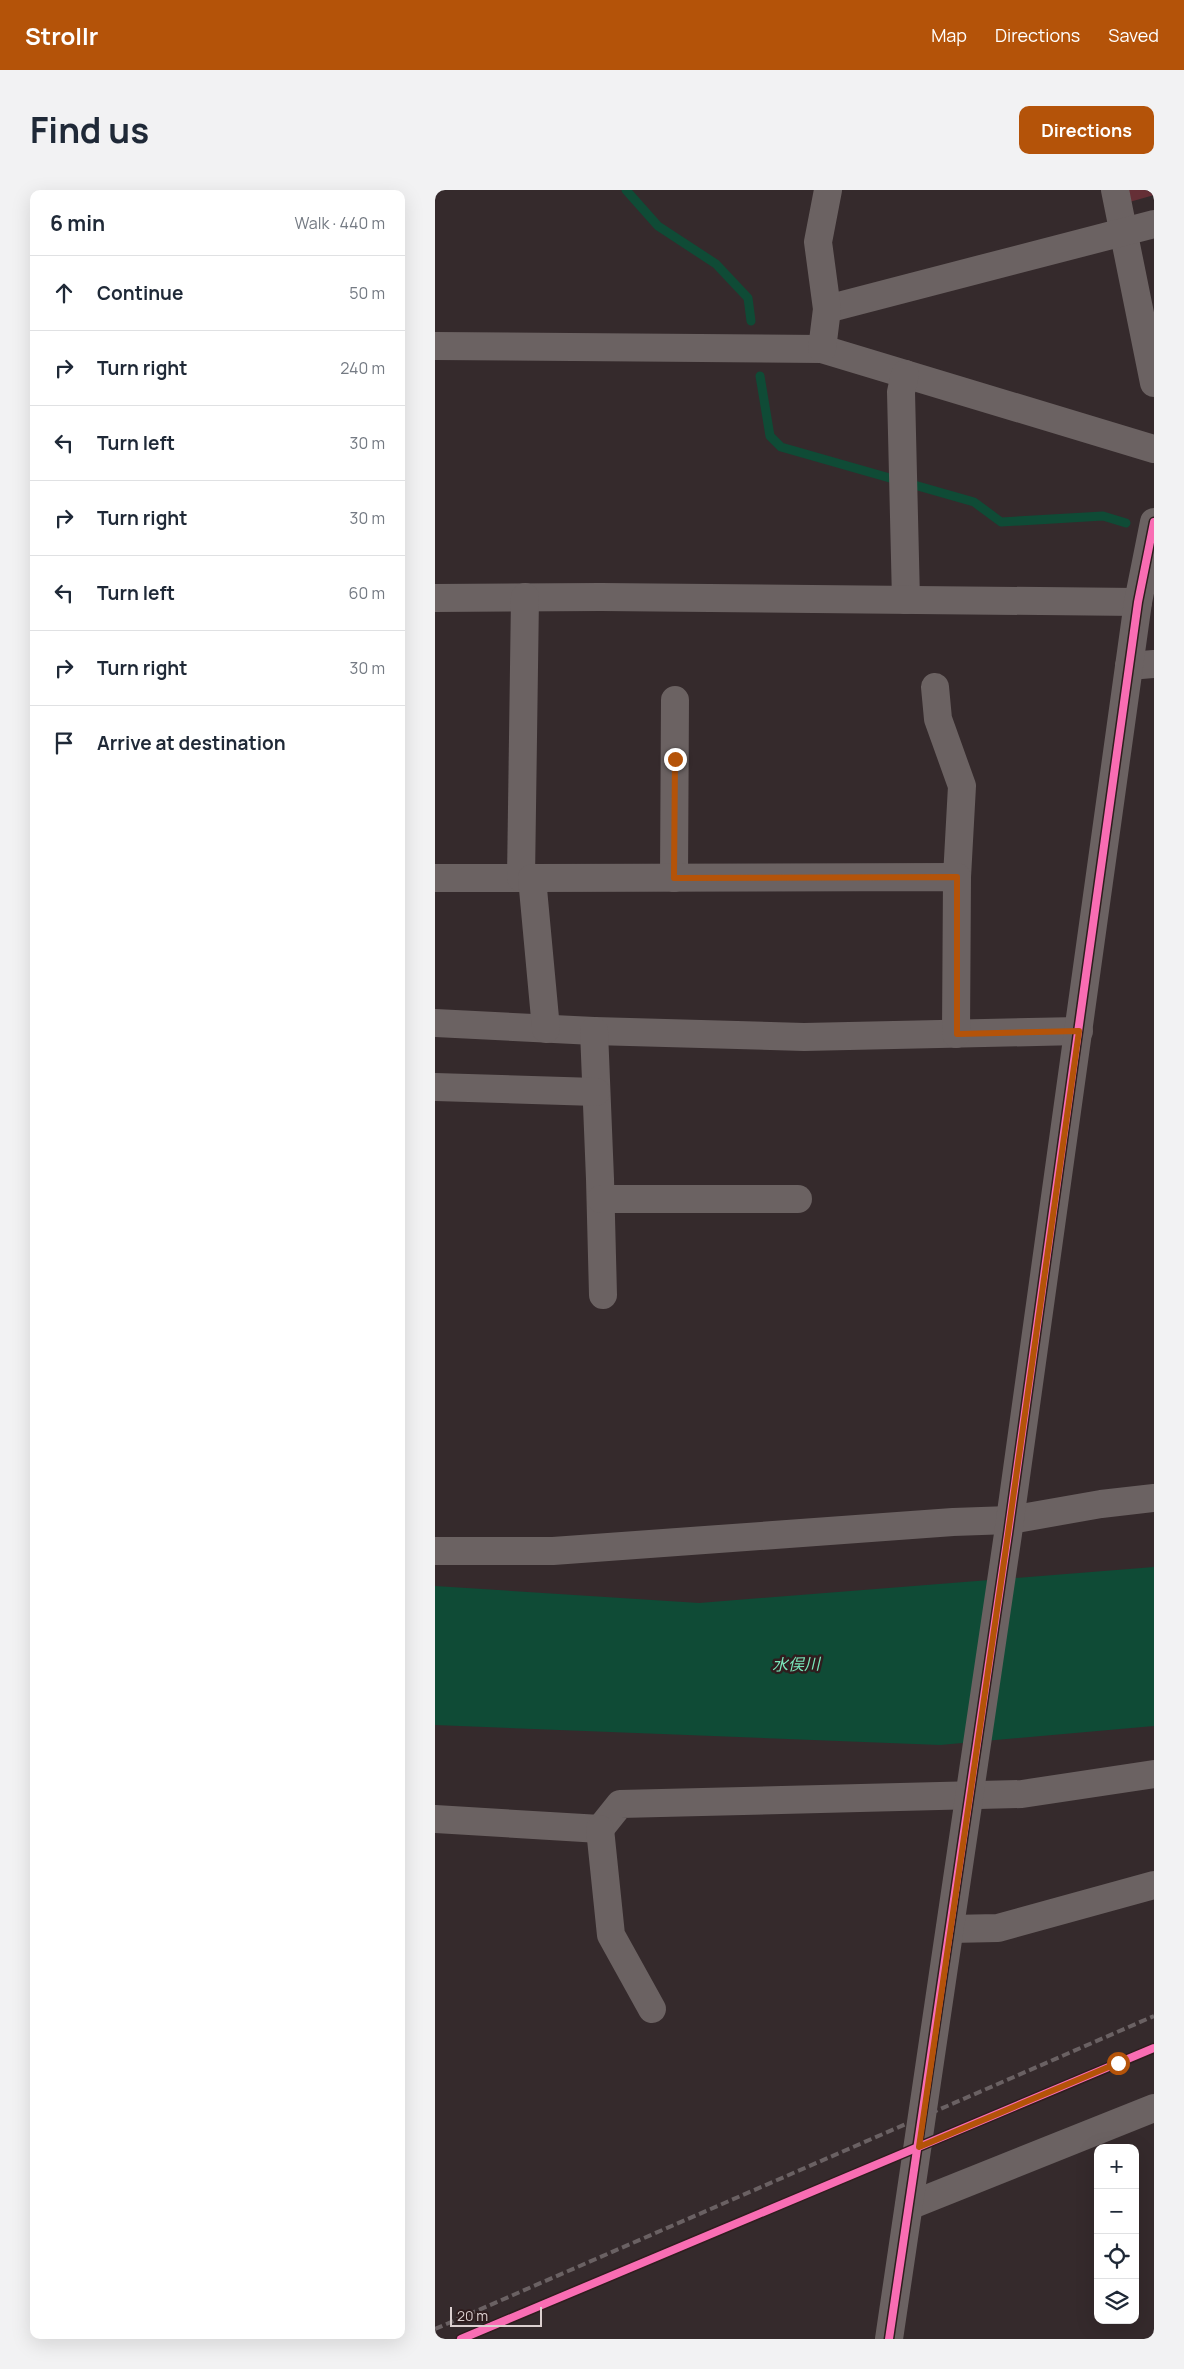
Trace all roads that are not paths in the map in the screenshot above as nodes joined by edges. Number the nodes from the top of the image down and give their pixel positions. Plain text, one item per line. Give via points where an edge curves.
1 (828, 190) edge
2 (1115, 190) edge
3 (1154, 224) edge
4 (1125, 232) junction
5 (827, 309) junction
6 (435, 346) edge
7 (822, 349) junction
8 (905, 374) junction
9 (1154, 383) edge
10 (1154, 449) edge
11 (1154, 522) edge
12 (525, 597) junction
13 (435, 598) edge
14 (906, 600) junction
15 (1139, 602) junction
16 (1142, 665) edge
17 (935, 687) dead end
18 (675, 700) dead end
19 (957, 877) junction
20 (435, 878) edge
21 (527, 878) junction
22 (674, 878) junction
23 (435, 1023) edge
24 (545, 1028) junction
25 (593, 1031) junction
26 (1079, 1031) junction
27 (957, 1034) junction
28 (435, 1087) edge
29 (596, 1092) junction
30 (601, 1199) junction
31 (798, 1199) dead end
32 (603, 1295) dead end
33 (1154, 1498) edge
34 (1009, 1527) junction
35 (435, 1551) edge
36 (1154, 1774) edge
37 (971, 1787) junction
38 (435, 1819) edge
39 (600, 1829) junction
40 (1154, 1885) edge
41 (950, 1929) junction
42 (652, 2009) dead end
43 (1154, 2108) edge
44 (909, 2206) junction
45 (889, 2339) edge

1 - 5 street via 818,242
2 - 4 street
3 - 4 street
4 - 5 street
4 - 9 street
5 - 7 street
6 - 7 street
7 - 8 street
8 - 10 street
8 - 14 street via 901,392
11 - 15 street
12 - 13 street
12 - 14 street
12 - 21 street
14 - 15 street
15 - 16 street
16 - 26 street
17 - 19 street via 938,719 962,786
18 - 22 street
19 - 22 street
19 - 27 street
20 - 21 street
21 - 22 street
21 - 24 street
23 - 24 street
24 - 25 street
25 - 27 street via 804,1037
25 - 29 street
26 - 27 street
26 - 34 street
28 - 29 street
29 - 30 street
30 - 31 street
30 - 32 street
33 - 34 street via 1101,1504
34 - 35 street via 953,1522 553,1551
34 - 37 street
36 - 37 street via 1022,1794
37 - 39 street via 620,1804
37 - 41 street
38 - 39 street
39 - 42 street via 611,1935
40 - 41 street via 999,1928
41 - 44 street
43 - 44 street
44 - 45 street

